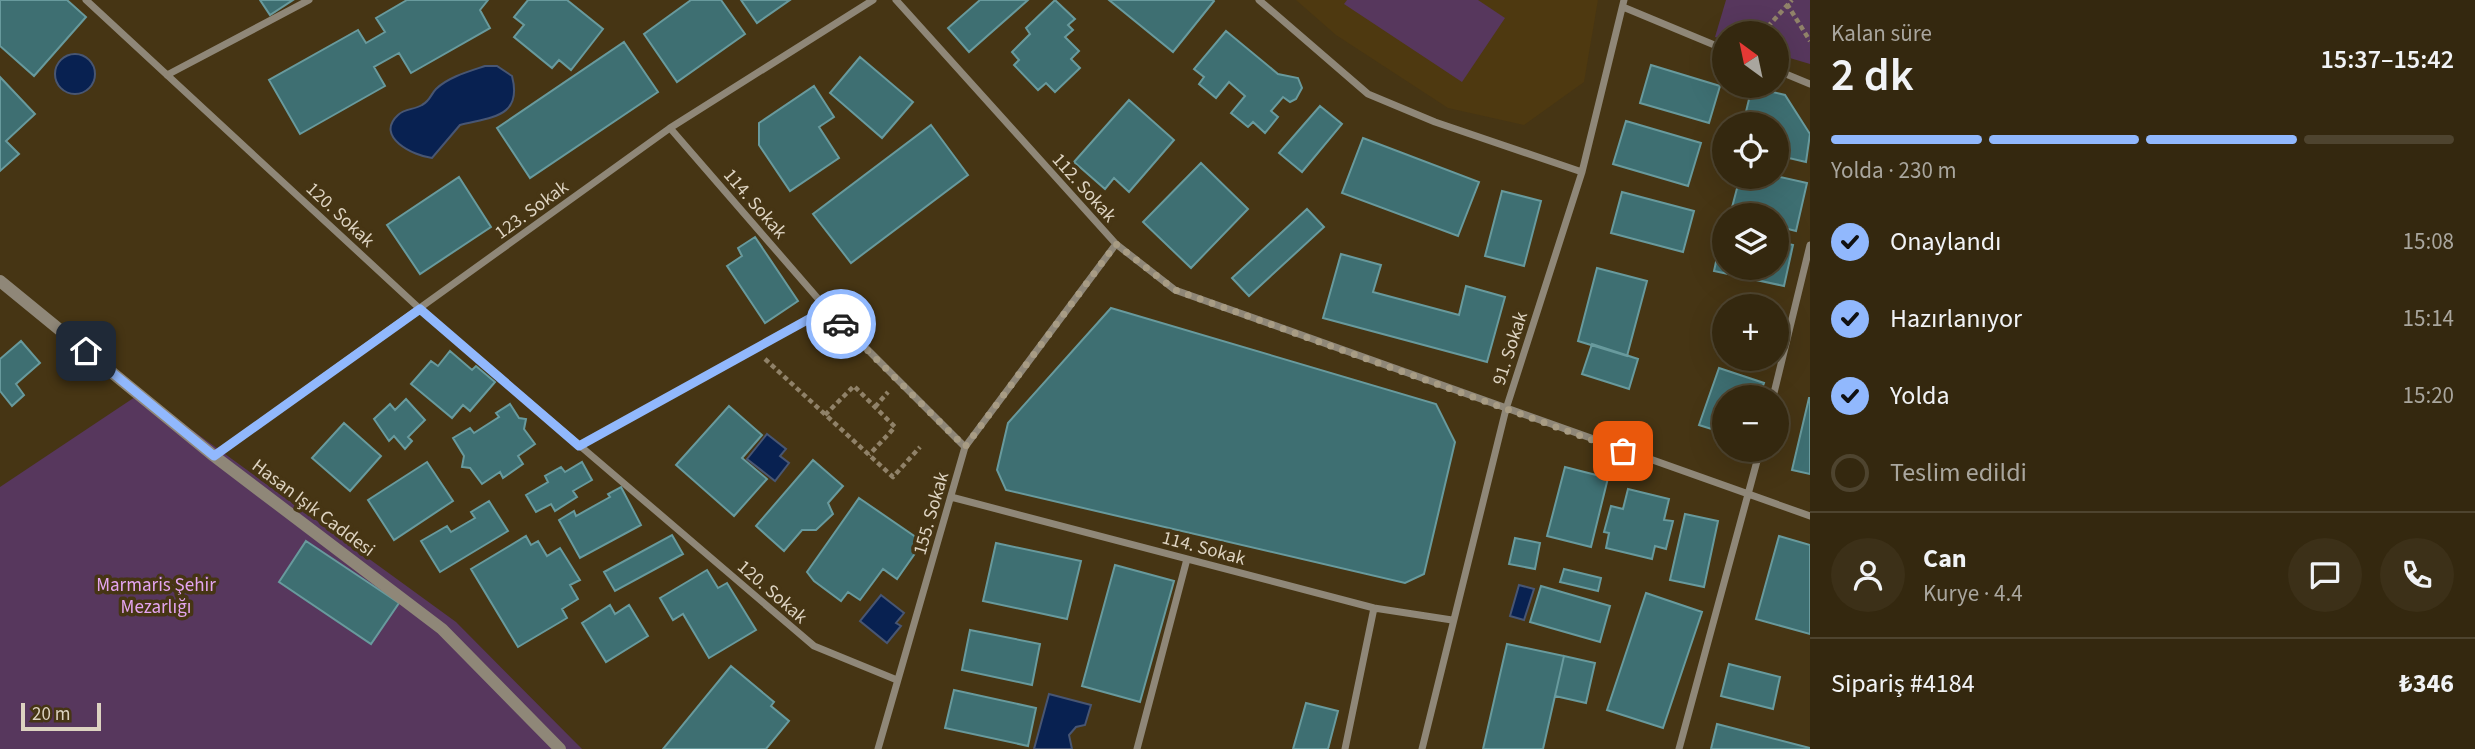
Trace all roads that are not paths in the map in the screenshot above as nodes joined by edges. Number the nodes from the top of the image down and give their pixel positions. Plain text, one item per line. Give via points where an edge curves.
1 (86, 0) edge
2 (309, 0) edge
3 (873, 0) edge
4 (896, 0) edge
5 (1259, 0) edge
6 (1623, 3) edge
7 (1712, 44) edge
8 (167, 75) junction
9 (1789, 75) edge
10 (1810, 84) edge
11 (670, 128) junction
12 (1582, 172) junction
13 (1116, 244) junction
14 (1810, 245) edge
15 (0, 281) edge
16 (420, 309) junction
17 (827, 309) junction
18 (1776, 385) edge
19 (1506, 409) junction
20 (579, 446) junction
21 (965, 447) junction
22 (214, 456) junction
23 (1757, 462) edge
24 (1749, 496) junction
25 (951, 497) junction
26 (1810, 516) edge
27 (1187, 559) junction
28 (1374, 608) junction
29 (1452, 620) junction
30 (897, 680) junction
31 (560, 749) edge
32 (878, 749) edge
33 (1137, 749) edge
34 (1345, 749) edge
35 (1422, 749) edge
36 (1679, 749) edge

1 - 8 street, 120. Sokak
2 - 8 street
3 - 11 street, 123. Sokak
4 - 13 street, 112. Sokak
5 - 12 street via 1368,94
6 - 7 street
6 - 12 street, 91. Sokak
8 - 16 street, 120. Sokak
9 - 10 street
11 - 16 street, 123. Sokak
11 - 17 street, 114. Sokak
12 - 19 street, 91. Sokak
13 - 19 street, 112. Sokak via 1175,290
13 - 21 street, 155. Sokak
14 - 18 street
15 - 22 street, Hasan Işık Caddesi
16 - 20 street, 120. Sokak
16 - 22 street, 123. Sokak
17 - 20 street
17 - 21 street, 114. Sokak
19 - 24 street, 112. Sokak
19 - 29 street, 91. Sokak
20 - 30 street, 120. Sokak via 814,646
21 - 25 street, 155. Sokak
22 - 31 street, Hasan Işık Caddesi via 442,629
23 - 24 street
24 - 26 street, 112. Sokak
24 - 36 street
25 - 27 street, 114. Sokak
25 - 30 street, 155. Sokak
27 - 28 street, 114. Sokak
27 - 33 street
28 - 29 street, 114. Sokak
28 - 34 street
29 - 35 street, 91. Sokak
30 - 32 street, 155. Sokak

